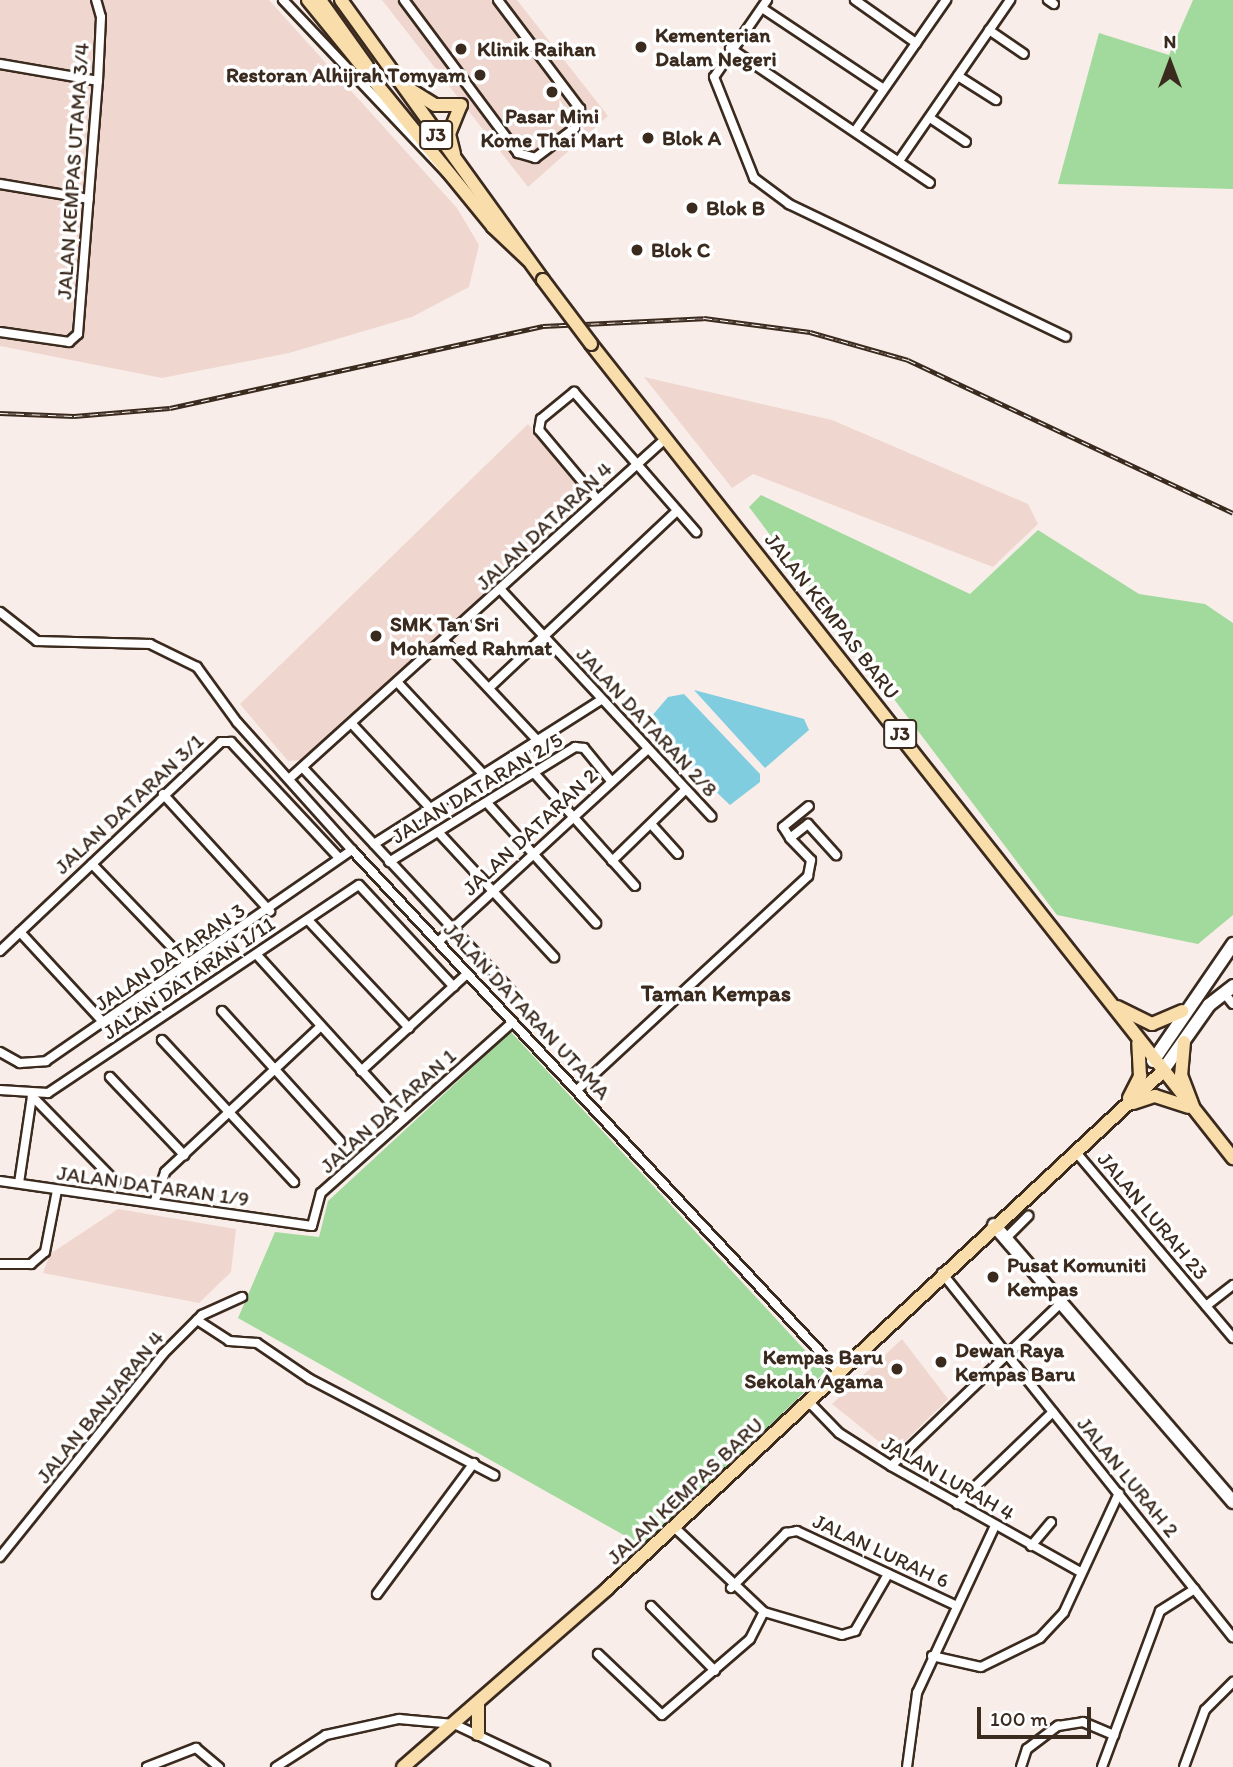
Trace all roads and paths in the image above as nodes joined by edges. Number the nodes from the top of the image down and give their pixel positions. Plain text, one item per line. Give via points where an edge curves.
1 (96, 0) edge
2 (283, 0) edge
3 (308, 0) edge
4 (320, 0) edge
5 (404, 0) edge
6 (498, 0) edge
7 (855, 0) edge
8 (945, 0) edge
9 (1010, 0) edge
10 (343, 2) edge
11 (764, 4) edge
12 (989, 30) junction
13 (916, 43) junction
14 (730, 48) junction
15 (1024, 54) dead end
16 (0, 64) edge
17 (396, 74) junction
18 (958, 76) junction
19 (369, 77) junction
20 (99, 81) junction
21 (884, 89) junction
22 (475, 96) junction
23 (996, 100) dead end
24 (461, 105) junction
25 (930, 118) junction
26 (855, 131) junction
27 (966, 142) dead end
28 (899, 161) junction
29 (455, 180) junction
30 (930, 183) dead end
31 (0, 184) edge
32 (478, 193) junction
33 (89, 199) junction
34 (531, 262) junction
35 (0, 332) edge
36 (1066, 337) dead end
37 (665, 439) junction
38 (637, 464) junction
39 (597, 499) junction
40 (676, 513) junction
41 (696, 532) dead end
42 (501, 590) junction
43 (0, 612) edge
44 (544, 638) junction
45 (444, 640) junction
46 (398, 682) junction
47 (489, 688) junction
48 (601, 700) junction
49 (352, 724) junction
50 (539, 742) junction
51 (647, 750) junction
52 (304, 769) junction
53 (535, 774) junction
54 (485, 776) junction
55 (290, 778) junction
56 (611, 781) junction
57 (685, 790) junction
58 (163, 794) junction
59 (488, 804) junction
60 (809, 806) dead end
61 (430, 808) junction
62 (711, 816) dead end
63 (571, 818) junction
64 (651, 824) junction
65 (440, 834) junction
66 (790, 838) junction
67 (374, 844) junction
68 (352, 850) junction
69 (678, 854) dead end
70 (531, 855) junction
71 (835, 855) dead end
72 (339, 858) junction
73 (612, 861) junction
74 (389, 862) junction
75 (92, 864) junction
76 (635, 886) dead end
77 (495, 890) junction
78 (270, 911) junction
79 (308, 920) junction
80 (596, 923) dead end
81 (451, 930) junction
82 (20, 932) junction
83 (439, 942) junction
84 (1233, 944) edge
85 (0, 951) edge
86 (257, 955) junction
87 (554, 957) dead end
88 (189, 965) junction
89 (467, 974) junction
90 (454, 987) junction
91 (1229, 989) edge
92 (515, 995) dead end
93 (1108, 1000) junction
94 (1233, 1004) edge
95 (222, 1011) dead end
96 (1182, 1011) junction
97 (513, 1022) junction
98 (104, 1023) junction
99 (320, 1027) junction
100 (409, 1028) junction
101 (162, 1040) dead end
102 (1137, 1040) junction
103 (1184, 1042) junction
104 (0, 1052) edge
105 (1157, 1067) junction
106 (275, 1068) junction
107 (361, 1071) junction
108 (110, 1077) dead end
109 (0, 1090) edge
110 (577, 1090) junction
111 (32, 1096) junction
112 (1120, 1110) junction
113 (229, 1111) junction
114 (1195, 1112) junction
115 (405, 1118) junction
116 (340, 1141) dead end
117 (1073, 1148) junction
118 (184, 1155) junction
119 (1233, 1158) edge
120 (0, 1181) edge
121 (116, 1182) dead end
122 (294, 1182) dead end
123 (19, 1184) junction
124 (57, 1190) junction
125 (153, 1203) junction
126 (1028, 1216) dead end
127 (994, 1225) junction
128 (301, 1226) joint
129 (1005, 1239) junction
130 (2, 1267) edge
131 (942, 1273) junction
132 (1233, 1285) edge
133 (242, 1297) dead end
134 (1062, 1302) junction
135 (1206, 1306) junction
136 (197, 1320) junction
137 (1233, 1338) edge
138 (1004, 1351) junction
139 (839, 1372) junction
140 (809, 1402) junction
141 (1054, 1412) junction
142 (474, 1463) junction
143 (891, 1466) junction
144 (494, 1475) dead end
145 (1119, 1493) junction
146 (1233, 1502) edge
147 (957, 1504) junction
148 (1051, 1522) dead end
149 (995, 1526) junction
150 (674, 1527) junction
151 (1031, 1546) junction
152 (0, 1558) edge
153 (1079, 1572) junction
154 (888, 1574) junction
155 (731, 1588) junction
156 (1195, 1589) junction
157 (377, 1594) dead end
158 (955, 1605) junction
159 (651, 1606) dead end
160 (764, 1612) junction
161 (1231, 1631) edge
162 (598, 1654) dead end
163 (932, 1656) junction
164 (715, 1671) junction
165 (1233, 1682) edge
166 (478, 1703) junction
167 (454, 1724) junction
168 (478, 1734) junction
169 (1114, 1735) junction
170 (147, 1767) edge
171 (219, 1767) edge
172 (276, 1767) edge
173 (403, 1767) edge
174 (545, 1767) edge
175 (907, 1767) edge
176 (1021, 1767) edge
177 (1102, 1767) edge
178 (1184, 1767) edge

1 - 20 street, JALAN KEMPAS UTAMA 3/4 via 101,17
2 - 29 street, JALAN KEMPAS BARU via 443,177
3 - 19 main road, JALAN KEMPAS BARU / J3
4 - 19 main road via 364,57
5 - 22 street
6 - 22 street via 580,109 580,120 543,154 527,158
7 - 13 street
8 - 13 street
9 - 12 street
10 - 17 main road, JALAN KEMPAS BARU / J3
11 - 14 street
11 - 21 street
12 - 15 street
12 - 18 street
13 - 21 street
14 - 26 street
14 - 36 street via 716,68 714,83 741,157 764,187
16 - 20 street
17 - 24 main road via 428,103
17 - 32 main road, JALAN KEMPAS BARU / J3
18 - 23 street
18 - 25 street
19 - 29 main road, JALAN KEMPAS BARU / J3
20 - 33 street, JALAN KEMPAS UTAMA 3/4
21 - 26 street
22 - 24 street
24 - 32 main road via 449,142
25 - 27 street
25 - 28 street
26 - 28 street
28 - 30 street
29 - 34 main road, JALAN KEMPAS BARU / J3 via 511,248
31 - 33 street
32 - 34 main road, JALAN KEMPAS BARU / J3
33 - 35 street, JALAN KEMPAS UTAMA 3/4 via 78,334 69,342
34 - 37 main road, JALAN KEMPAS BARU / J3, bridge
37 - 38 street, JALAN DATARAN 4
37 - 93 main road, JALAN KEMPAS BARU / J3
38 - 39 street, JALAN DATARAN 4
38 - 39 street via 579,394 557,403 539,430
38 - 40 street
39 - 42 street, JALAN DATARAN 4
40 - 41 street
40 - 44 street
42 - 44 street, JALAN DATARAN 2/8
42 - 45 street, JALAN DATARAN 4
43 - 55 street, JALAN DATARAN UTAMA via 37,641 150,644 197,667
44 - 47 street
44 - 48 street, JALAN DATARAN 2/8
45 - 46 street, JALAN DATARAN 4
45 - 47 street
46 - 49 street, JALAN DATARAN 4
46 - 54 street
47 - 50 street
48 - 50 street
48 - 51 street, JALAN DATARAN 2/8
49 - 52 street, JALAN DATARAN 4
49 - 61 street
50 - 54 street
51 - 56 street, JALAN DATARAN 2
51 - 57 street, JALAN DATARAN 2/8
52 - 55 street, JALAN DATARAN 4
52 - 67 street
53 - 56 street, JALAN DATARAN 2/5 via 580,747
53 - 59 street, JALAN DATARAN 2/5
53 - 63 street
54 - 61 street
55 - 68 street, JALAN DATARAN UTAMA
56 - 63 street, JALAN DATARAN 2
57 - 62 street, JALAN DATARAN 2/8
57 - 64 street
58 - 72 street, JALAN DATARAN 3/1 via 221,742 231,742
58 - 75 street, JALAN DATARAN 3/1
58 - 78 street
59 - 65 street, JALAN DATARAN 2/5
59 - 70 street
60 - 66 street via 783,827
61 - 67 street
63 - 70 street, JALAN DATARAN 2
63 - 73 street
64 - 69 street
64 - 73 street
65 - 74 street, JALAN DATARAN 2/5
65 - 77 street
66 - 71 street via 808,824
66 - 110 street via 811,860 808,876
67 - 74 street
68 - 72 street, JALAN DATARAN 3
68 - 83 street, JALAN DATARAN UTAMA
70 - 77 street, JALAN DATARAN 2
70 - 80 street
72 - 78 street, JALAN DATARAN 3
73 - 76 street
74 - 81 street
75 - 82 street, JALAN DATARAN 3/1
75 - 88 street
77 - 81 street, JALAN DATARAN 2
77 - 87 street
78 - 88 street, JALAN DATARAN 3
79 - 86 street, JALAN DATARAN 1/11
79 - 90 street, JALAN DATARAN 1/11 via 362,888
79 - 100 street
81 - 83 street, JALAN DATARAN 2
81 - 92 street
82 - 85 street, JALAN DATARAN 3/1
82 - 98 street
83 - 89 street, JALAN DATARAN UTAMA
84 - 96 street
86 - 99 street
86 - 111 street, JALAN DATARAN 1/11 via 48,1093
88 - 98 street, JALAN DATARAN 3
89 - 90 street
89 - 97 street, JALAN DATARAN UTAMA
90 - 100 street
91 - 94 street
91 - 103 street
93 - 96 main road via 1140,1023 1160,1024
93 - 102 main road, JALAN KEMPAS BARU / J3
95 - 106 street
96 - 105 street
97 - 110 street, JALAN DATARAN UTAMA
97 - 115 street, JALAN DATARAN 1
98 - 104 street, JALAN DATARAN 3 via 46,1061 20,1063
99 - 106 street
99 - 107 street
100 - 107 street
101 - 113 street
102 - 105 main road, JALAN KEMPAS BARU / J3
102 - 112 main road via 1140,1076
103 - 105 street
103 - 114 main road via 1181,1075
105 - 112 main road, JALAN KEMPAS BARU via 1140,1094
105 - 114 main road, JALAN KEMPAS BARU / J3
106 - 113 street
106 - 116 street
107 - 115 street
108 - 118 street
109 - 111 street
110 - 139 street, JALAN DATARAN UTAMA
111 - 121 street
111 - 123 street
112 - 114 main road via 1155,1096
112 - 117 main road, JALAN KEMPAS BARU
113 - 118 street
113 - 122 street
114 - 119 main road, JALAN KEMPAS BARU / J3
115 - 128 street, JALAN DATARAN 1 via 321,1193 317,1224
117 - 127 main road, JALAN KEMPAS BARU
117 - 135 street, JALAN LURAH 23
118 - 125 street via 165,1172
120 - 123 street, JALAN DATARAN 1/9
123 - 124 street, JALAN DATARAN 1/9
124 - 125 street, JALAN DATARAN 1/9
124 - 130 street via 45,1252 31,1264
125 - 128 street, JALAN DATARAN 1/9
126 - 129 street
127 - 129 street
127 - 131 main road, JALAN KEMPAS BARU
129 - 134 street
131 - 138 street, JALAN LURAH 2
131 - 139 main road, JALAN KEMPAS BARU
132 - 135 street, JALAN LURAH 23
133 - 136 street, JALAN BANJARAN 4
134 - 138 street
134 - 146 street
135 - 137 street, JALAN LURAH 23
136 - 142 street via 229,1340 257,1343 310,1379
136 - 152 street, JALAN BANJARAN 4
138 - 141 street, JALAN LURAH 2
138 - 143 street
139 - 140 main road, JALAN KEMPAS BARU
140 - 143 street, JALAN LURAH 4 via 839,1433
140 - 150 main road, JALAN KEMPAS BARU
141 - 145 street, JALAN LURAH 2
141 - 147 street
142 - 144 street
142 - 157 street
143 - 147 street, JALAN LURAH 4
145 - 153 street
145 - 156 street, JALAN LURAH 2
147 - 149 street, JALAN LURAH 4
148 - 151 street
149 - 151 street, JALAN LURAH 4
149 - 158 street
150 - 155 street
150 - 166 main road, JALAN KEMPAS BARU
151 - 153 street, JALAN LURAH 4
153 - 163 street via 1054,1624 998,1663 964,1665
154 - 155 street, JALAN LURAH 6 via 791,1531
154 - 158 street, JALAN LURAH 6
154 - 160 street via 849,1635
155 - 160 street
156 - 161 street, JALAN LURAH 2
156 - 169 street via 1160,1611
158 - 163 street
159 - 164 street
160 - 164 street via 750,1639
162 - 164 street via 662,1715
163 - 175 street via 917,1693
165 - 178 street via 1205,1710
166 - 167 main road, JALAN KEMPAS BARU
166 - 168 main road
167 - 168 street
167 - 172 street via 399,1719 355,1725 299,1749
167 - 173 main road, JALAN KEMPAS BARU
168 - 174 street
169 - 176 street via 1083,1722 1058,1726 1027,1749
169 - 177 street
170 - 171 street via 196,1748

